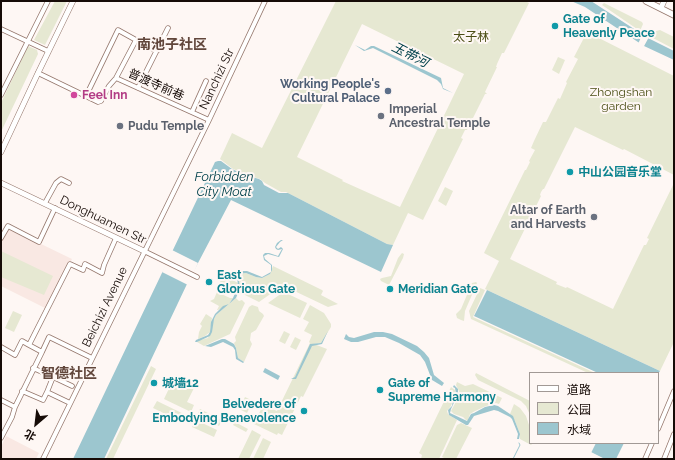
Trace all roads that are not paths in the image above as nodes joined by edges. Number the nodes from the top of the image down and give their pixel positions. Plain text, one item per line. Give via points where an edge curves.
1 (48, 1) edge
2 (73, 1) edge
3 (265, 1) edge
4 (646, 1) edge
5 (664, 1) edge
6 (661, 8) junction
7 (674, 15) edge
8 (168, 28) dead end
9 (1, 29) edge
10 (136, 40) junction
11 (27, 41) junction
12 (157, 51) junction
13 (48, 52) junction
14 (38, 72) junction
15 (116, 78) junction
16 (206, 81) dead end
17 (138, 88) junction
18 (1, 95) edge
19 (86, 96) junction
20 (192, 112) junction
21 (208, 120) junction
22 (1, 152) edge
23 (1, 183) edge
24 (69, 183) dead end
25 (45, 203) junction
26 (55, 208) junction
27 (1, 238) edge
28 (116, 238) junction
29 (144, 251) junction
30 (195, 276) dead end
31 (29, 344) junction
32 (1, 347) edge
33 (42, 352) junction
34 (92, 358) junction
35 (33, 368) junction
36 (53, 377) junction
37 (72, 386) dead end
38 (22, 391) junction
39 (674, 391) edge
40 (47, 392) junction
41 (1, 400) edge
42 (70, 404) junction
43 (15, 407) junction
44 (659, 427) edge
45 (674, 434) edge
46 (1, 438) edge
47 (652, 444) edge
48 (43, 459) edge
49 (645, 459) edge
50 (664, 459) edge

1 - 11 street
2 - 13 main road
3 - 21 street, Nanchizi Str
4 - 6 highway
5 - 6 main road
6 - 7 highway
8 - 12 street
9 - 11 street
10 - 12 street
10 - 15 street
10 - 19 street via 118,30
11 - 13 street
11 - 18 street
12 - 17 street
13 - 14 main road
14 - 19 street
14 - 22 main road
15 - 17 street, 普渡寺前巷
15 - 19 street via 101,101
16 - 20 street
17 - 20 street, 普渡寺前巷
20 - 21 street, 普渡寺前巷
21 - 29 street, Nanchizi Str
23 - 25 main road, Donghuamen Str
24 - 25 street via 61,180 56,184
25 - 26 main road, Donghuamen Str
26 - 27 street via 39,242 8,226
26 - 28 main road, Donghuamen Str
28 - 29 main road, Donghuamen Str
28 - 31 street via 102,273 85,264 83,270 70,264
29 - 30 street, Donghuamen Str
29 - 34 street, Beichizi Avenue
31 - 32 street via 22,341 15,355
31 - 33 street
33 - 34 street via 50,337
33 - 35 street
34 - 42 street, Beichizi Avenue
35 - 36 street
35 - 38 street
36 - 37 street
36 - 40 street
38 - 40 street via 43,400
38 - 43 street
39 - 44 street
40 - 42 street
41 - 43 street
42 - 48 street, Beichizi Avenue
43 - 46 street
45 - 50 street
47 - 49 street

